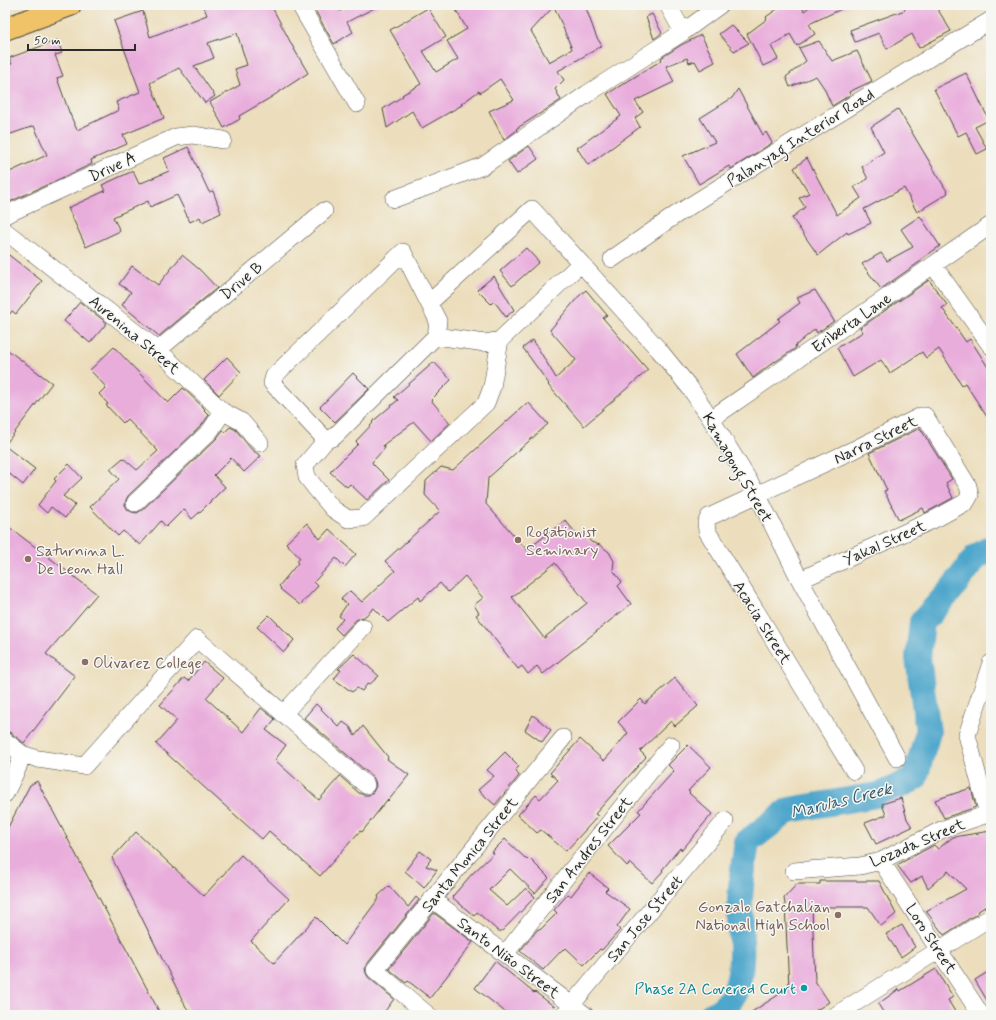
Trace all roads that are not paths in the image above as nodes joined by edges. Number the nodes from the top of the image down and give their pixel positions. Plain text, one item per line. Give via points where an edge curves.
1 (70, 5) edge
2 (300, 5) edge
3 (668, 5) edge
4 (720, 5) edge
5 (991, 20) edge
6 (5, 29) edge
7 (683, 32) junction
8 (357, 104) dead end
9 (223, 140) dead end
10 (394, 199) dead end
11 (324, 211) dead end
12 (5, 215) edge
13 (991, 225) edge
14 (5, 231) edge
15 (612, 259) dead end
16 (581, 263) junction
17 (934, 264) junction
18 (429, 303) junction
19 (436, 336) junction
20 (500, 340) junction
21 (991, 346) edge
22 (158, 350) junction
23 (222, 410) junction
24 (710, 419) junction
25 (326, 440) junction
26 (260, 442) dead end
27 (757, 494) junction
28 (966, 502) joint
29 (135, 503) dead end
30 (800, 580) junction
31 (363, 627) dead end
32 (991, 663) edge
33 (283, 714) junction
34 (563, 738) dead end
35 (5, 741) edge
36 (671, 745) dead end
37 (22, 754) junction
38 (897, 758) dead end
39 (854, 771) dead end
40 (366, 785) dead end
41 (5, 794) edge
42 (990, 813) edge
43 (724, 821) dead end
44 (881, 861) junction
45 (794, 871) dead end
46 (432, 899) junction
47 (991, 917) edge
48 (939, 949) junction
49 (505, 954) junction
50 (567, 1010) edge
51 (428, 1015) edge
52 (585, 1015) edge
53 (836, 1015) edge
54 (982, 1015) edge

1 - 6 main road
2 - 8 street
3 - 7 street
4 - 7 street
5 - 15 street, Palanyag Interior Road via 696,202
7 - 10 street via 483,166
9 - 12 street, Drive A via 193,135 176,137
11 - 22 street, Drive B
13 - 17 street, Eriberta Lane
14 - 22 street, Aurenina Street
16 - 18 street, Kamagong Street via 532,209
16 - 20 street
16 - 24 street, Kamagong Street via 659,350 690,388
17 - 21 street
17 - 24 street, Eriberta Lane
18 - 19 street via 438,321
18 - 25 street via 403,252 274,376 272,383
19 - 20 street via 485,343
19 - 25 street via 334,437
20 - 25 street via 492,387 486,403 363,518 348,519 333,508 307,477 305,465
22 - 23 street, Aurenina Street
23 - 26 street, Aurenina Street via 242,422
23 - 29 street via 210,431
24 - 27 street, Kamagong Street
27 - 28 street, Narra Street via 921,416 927,419 968,486 970,494
27 - 30 street, Kamagong Street
27 - 39 street, Acacia Street via 708,517 707,531
28 - 30 street, Yakal Street via 937,518
30 - 38 street, Kamagong Street
31 - 33 street
32 - 42 street via 967,735
33 - 37 street via 197,639 84,766
33 - 40 street
34 - 46 street, Santa Monica Street
35 - 37 street
36 - 49 street, San Andres Street
37 - 41 street
42 - 44 street, Lozada Street via 943,829
43 - 50 street, San Jose Street
44 - 45 street, Lozada Street via 860,866
44 - 48 street, Loro Street
46 - 49 street, Santo Niño Street
46 - 51 street, Santa Monica Street via 374,970
47 - 48 street
48 - 53 street
48 - 54 street, Loro Street
49 - 50 street, Santo Niño Street
50 - 52 street, Santo Niño Street

